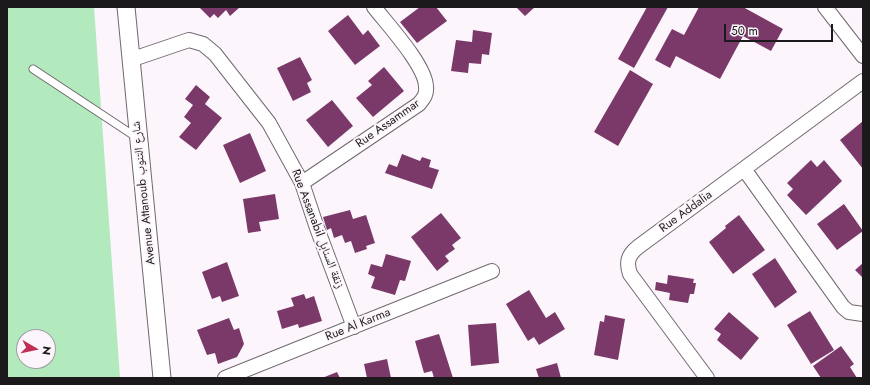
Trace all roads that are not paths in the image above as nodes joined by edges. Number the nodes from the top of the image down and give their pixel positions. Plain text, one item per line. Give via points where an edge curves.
1 (126, 7) edge
2 (374, 7) edge
3 (825, 7) edge
4 (863, 56) edge
5 (130, 60) junction
6 (33, 70) dead end
7 (863, 81) edge
8 (138, 139) junction
9 (744, 169) junction
10 (302, 183) junction
11 (492, 271) dead end
12 (863, 314) edge
13 (354, 327) junction
14 (162, 378) edge
15 (225, 378) edge
16 (707, 378) edge

1 - 5 street, Avenue Attanoub شارع التنوب
2 - 10 street, Rue Assammar via 419,67 426,81 425,96 419,104
3 - 4 street
5 - 8 street, Avenue Attanoub شارع التنوب
5 - 10 street, Rue Assanabil زنقة السنابل via 189,40 208,47 269,123
6 - 8 lane
7 - 9 street, Rue Addalia
8 - 14 street, Avenue Attanoub شارع التنوب
9 - 12 street via 843,306 849,312
9 - 16 street, Rue Addalia via 638,247 632,252 628,262 630,274
10 - 13 street, Rue Assanabil زنقة السنابل
11 - 13 street, Rue Al Karma
13 - 15 street, Rue Al Karma

